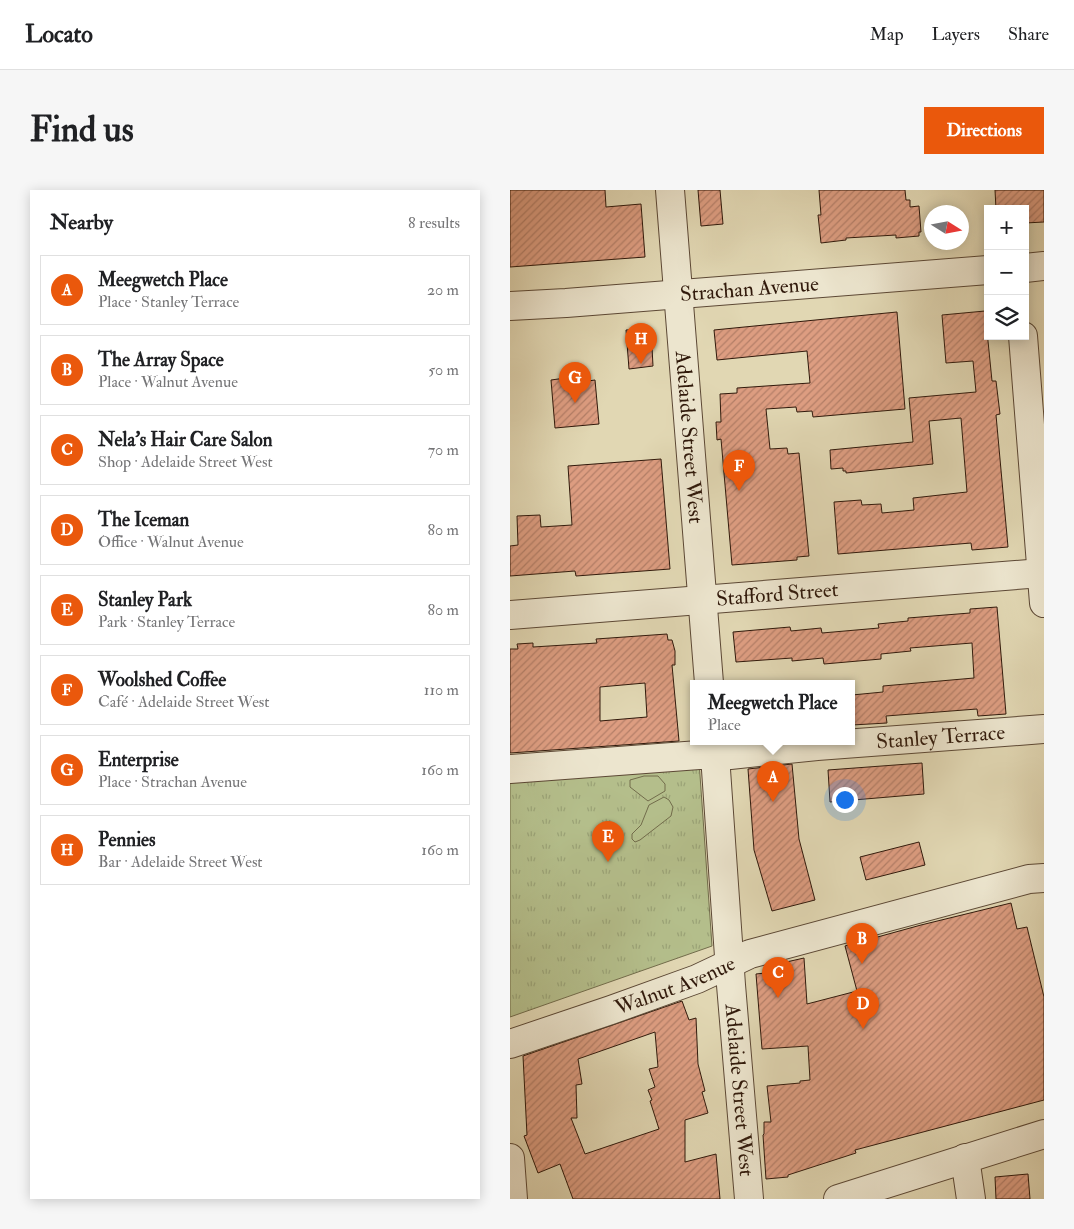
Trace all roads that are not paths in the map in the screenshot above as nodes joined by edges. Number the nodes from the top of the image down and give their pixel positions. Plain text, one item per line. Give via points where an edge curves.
1 (670, 190) edge
2 (1044, 266) edge
3 (1029, 268) edge
4 (984, 270) edge
5 (679, 294) junction
6 (510, 306) edge
7 (1022, 340) edge
8 (1042, 573) junction
9 (703, 599) junction
10 (1044, 603) edge
11 (510, 615) edge
12 (709, 680) edge
13 (1044, 729) edge
14 (855, 743) edge
15 (830, 745) edge
16 (714, 748) edge
17 (510, 769) edge
18 (1044, 878) edge
19 (729, 964) junction
20 (510, 1044) edge
21 (1044, 1134) edge
22 (510, 1158) edge
23 (965, 1158) junction
24 (514, 1199) edge
25 (749, 1199) edge
26 (838, 1199) edge
27 (971, 1199) edge

1 - 5 street, Adelaide Street West
2 - 3 street
4 - 5 street, Strachan Avenue
5 - 6 street, Strachan Avenue
5 - 9 street, Adelaide Street West
7 - 8 street
8 - 9 street, Stafford Street
8 - 10 street
9 - 11 street, Stafford Street
9 - 12 street, Adelaide Street West
13 - 14 street, Stanley Terrace
15 - 16 street, Stanley Terrace
16 - 17 street, Stanley Terrace via 690,756
16 - 19 street, Adelaide Street West
18 - 19 street, Walnut Avenue via 1029,879 750,954
19 - 20 street, Walnut Avenue via 697,979
19 - 25 street, Adelaide Street West
21 - 23 street
22 - 24 street
23 - 26 street
23 - 27 street

